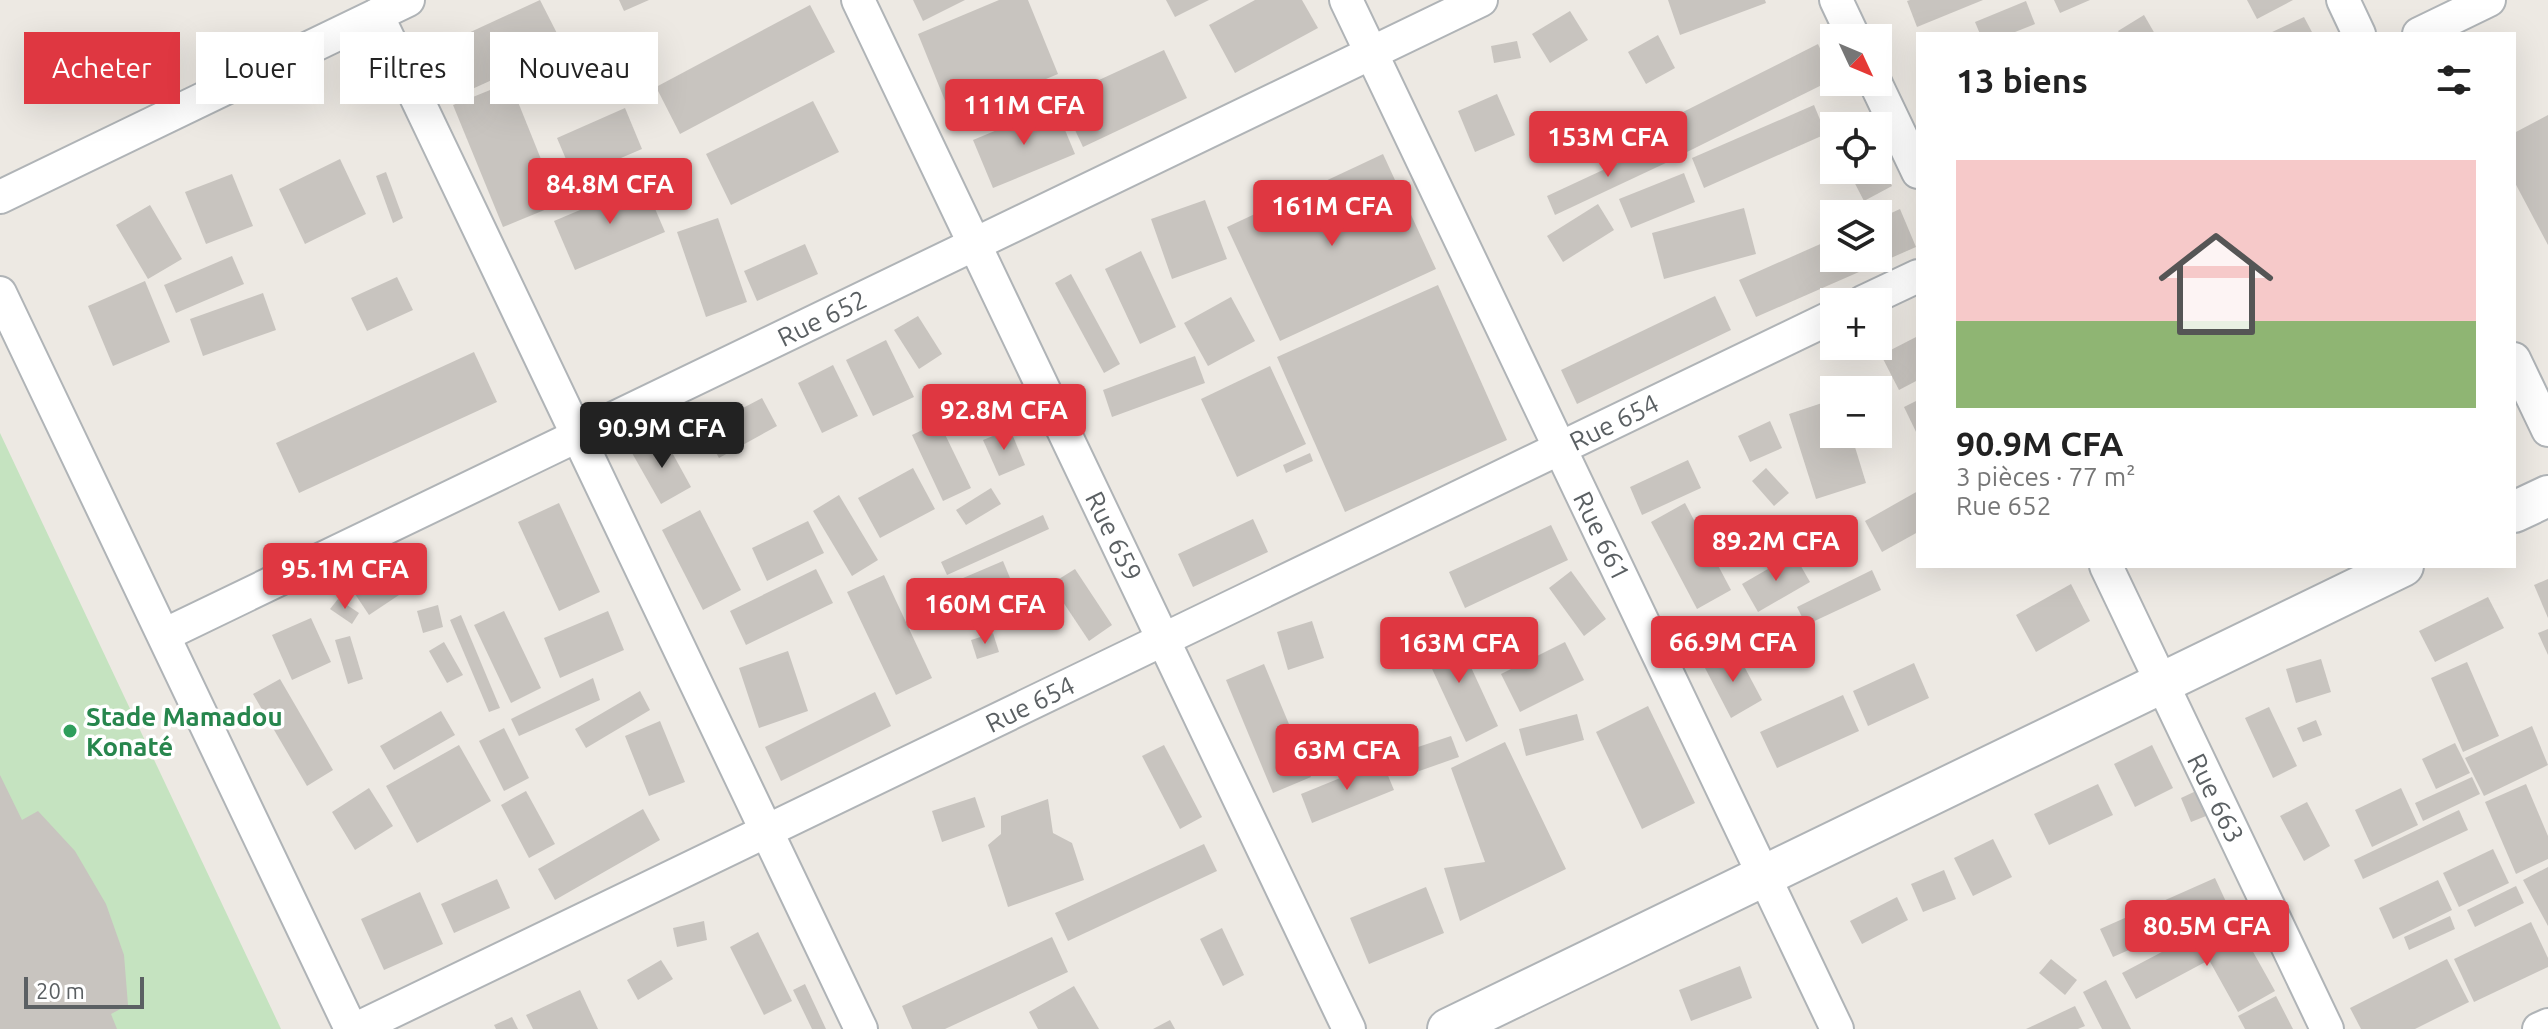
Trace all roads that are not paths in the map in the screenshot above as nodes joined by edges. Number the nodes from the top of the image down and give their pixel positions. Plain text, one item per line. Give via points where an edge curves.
1 (408, 0) edge
2 (858, 0) edge
3 (1346, 0) edge
4 (1481, 0) edge
5 (1836, 0) edge
6 (2343, 0) edge
7 (2489, 0) edge
8 (377, 15) junction
9 (1847, 24) edge
10 (2358, 32) edge
11 (2423, 32) edge
12 (1371, 53) junction
13 (1882, 96) edge
14 (1916, 168) edge
15 (0, 197) edge
16 (975, 244) junction
17 (1916, 277) edge
18 (1892, 288) edge
19 (0, 293) edge
20 (1820, 323) edge
21 (2516, 363) edge
22 (2548, 430) edge
23 (578, 435) junction
24 (1560, 448) junction
25 (2548, 496) edge
26 (2516, 511) edge
27 (2107, 568) edge
28 (2399, 568) edge
29 (164, 635) junction
30 (1164, 639) junction
31 (2161, 683) junction
32 (766, 831) junction
33 (1764, 876) junction
34 (2548, 1025) edge
35 (354, 1029) edge
36 (861, 1029) edge
37 (1349, 1029) edge
38 (1448, 1029) edge
39 (1837, 1029) edge
40 (2327, 1029) edge
41 (2539, 1029) edge

1 - 8 street
2 - 16 street, Rue 659
3 - 12 street, Rue 661
4 - 12 street, Rue 652
5 - 9 street
6 - 10 street
7 - 11 street
8 - 15 street
8 - 23 street
12 - 16 street, Rue 652
12 - 24 street, Rue 661
13 - 14 street
16 - 23 street, Rue 652
16 - 30 street, Rue 659
17 - 18 street
19 - 29 street
20 - 24 street, Rue 654
21 - 22 street
23 - 29 street, Rue 652
23 - 32 street
24 - 30 street, Rue 654
24 - 33 street, Rue 661
25 - 26 street
27 - 31 street, Rue 663
28 - 31 street
29 - 35 street
30 - 32 street, Rue 654
30 - 37 street, Rue 659
31 - 33 street
31 - 40 street, Rue 663
32 - 35 street, Rue 654
32 - 36 street
33 - 38 street
33 - 39 street, Rue 661
34 - 41 street

